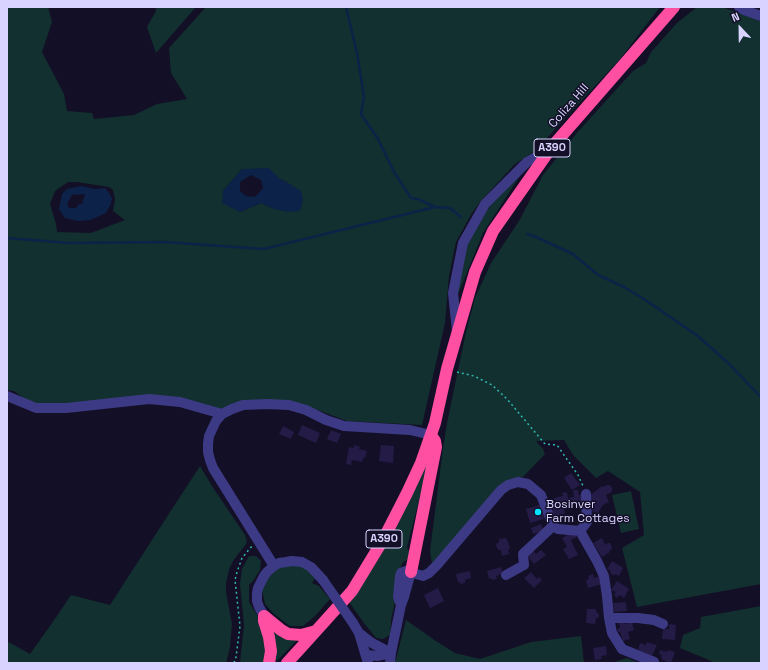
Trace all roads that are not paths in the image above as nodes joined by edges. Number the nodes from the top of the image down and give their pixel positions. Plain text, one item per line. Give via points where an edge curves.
1 (674, 7) edge
2 (739, 7) edge
3 (761, 16) edge
4 (551, 148) junction
5 (457, 335) junction
6 (7, 396) edge
7 (222, 414) junction
8 (431, 435) junction
9 (586, 494) road end
10 (553, 526) junction
11 (580, 531) junction
12 (274, 566) junction
13 (410, 572) junction
14 (506, 575) dead end
15 (264, 616) junction
16 (609, 618) junction
17 (663, 624) dead end
18 (316, 631) junction
19 (358, 633) junction
20 (372, 643) junction
21 (366, 656) edge
22 (390, 658) edge
23 (654, 662) edge
24 (269, 663) edge
25 (287, 663) edge

1 - 4 highway, Coliza Hill / A390
2 - 3 street
4 - 5 highway, Coliza Hill / A390 via 493,231 475,272
4 - 5 street via 527,162 485,204 463,243 453,293
5 - 8 highway, A390
6 - 7 street via 36,408 66,408 149,399 180,402
7 - 8 street via 243,406 289,405 344,426 410,430
7 - 12 street via 209,436 210,460
8 - 13 highway via 436,447
8 - 18 highway, A390 via 407,493 372,558 352,591
9 - 11 street via 587,522
10 - 11 street via 558,529
10 - 13 street via 541,495 528,484 518,482 508,485 429,573 423,576
10 - 14 street via 523,554 525,568
11 - 16 street via 604,576
12 - 15 street via 264,576 258,588 257,601
12 - 19 street, bridge via 292,561 302,562 311,567 323,580
13 - 22 street via 404,571 400,576 398,597 401,605
15 - 18 highway via 288,634 301,635
15 - 24 highway via 271,651
16 - 17 street via 638,618
16 - 23 street via 612,633 622,649
18 - 25 highway, A390
19 - 20 street
19 - 21 street
20 - 21 street
20 - 22 street
21 - 22 street

